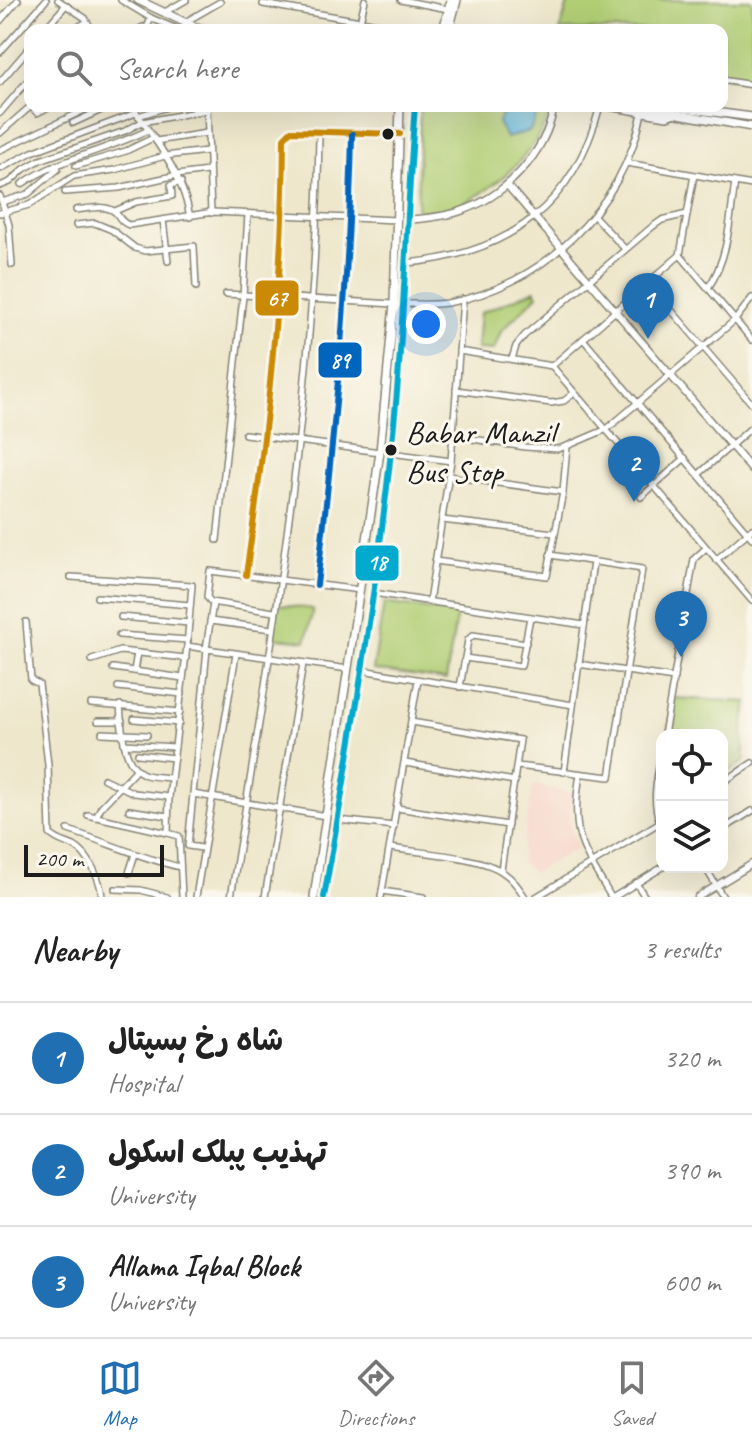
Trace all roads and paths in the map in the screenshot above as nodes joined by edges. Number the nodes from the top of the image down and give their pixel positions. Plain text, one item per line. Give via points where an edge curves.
1 (18, 0) edge
2 (46, 0) edge
3 (58, 0) edge
4 (121, 0) edge
5 (128, 0) edge
6 (141, 0) edge
7 (186, 0) edge
8 (365, 0) edge
9 (401, 0) edge
10 (451, 0) edge
11 (457, 0) edge
12 (220, 2) dead end
13 (263, 4) dead end
14 (66, 5) junction
15 (448, 9) junction
16 (165, 12) junction
17 (151, 18) junction
18 (0, 21) edge
19 (359, 21) junction
20 (87, 22) joint
21 (25, 24) edge
22 (49, 24) edge
23 (83, 24) edge
24 (146, 24) edge
25 (165, 24) edge
26 (183, 24) edge
27 (185, 24) edge
28 (189, 24) edge
29 (191, 24) edge
30 (359, 24) edge
31 (377, 24) edge
32 (447, 24) edge
33 (448, 24) edge
34 (24, 25) edge
35 (0, 52) edge
36 (24, 54) edge
37 (728, 81) edge
38 (0, 82) edge
39 (24, 85) edge
40 (752, 85) edge
41 (25, 112) edge
42 (80, 112) edge
43 (97, 112) edge
44 (136, 112) edge
45 (153, 112) edge
46 (177, 112) edge
47 (207, 112) edge
48 (400, 112) edge
49 (415, 112) edge
50 (553, 112) edge
51 (599, 112) edge
52 (636, 112) edge
53 (666, 112) edge
54 (714, 112) edge
55 (0, 113) edge
56 (642, 113) junction
57 (675, 114) junction
58 (139, 117) junction
59 (752, 117) edge
60 (73, 123) dead end
61 (752, 127) edge
62 (148, 130) junction
63 (0, 133) edge
64 (207, 133) junction
65 (319, 134) junction
66 (352, 134) junction
67 (400, 134) junction
68 (154, 140) junction
69 (0, 150) edge
70 (207, 151) junction
71 (400, 154) junction
72 (411, 155) junction
73 (165, 156) junction
74 (72, 158) junction
75 (627, 163) junction
76 (56, 165) junction
77 (76, 166) junction
78 (0, 169) edge
79 (208, 171) junction
80 (80, 175) junction
81 (177, 175) junction
82 (694, 175) junction
83 (181, 182) junction
84 (735, 182) junction
85 (22, 184) dead end
86 (507, 185) junction
87 (752, 185) edge
88 (0, 186) edge
89 (65, 192) dead end
90 (1, 199) edge
91 (76, 210) dead end
92 (115, 211) junction
93 (2, 212) edge
94 (211, 213) junction
95 (248, 214) junction
96 (687, 214) junction
97 (283, 216) junction
98 (594, 216) junction
99 (190, 217) junction
100 (318, 217) junction
101 (535, 218) junction
102 (350, 219) junction
103 (163, 220) junction
104 (398, 220) junction
105 (409, 220) junction
106 (76, 225) dead end
107 (167, 247) junction
108 (561, 248) junction
109 (625, 249) junction
110 (680, 255) junction
111 (168, 261) dead end
112 (407, 263) junction
113 (12, 265) dead end
114 (589, 279) junction
115 (648, 283) junction
116 (196, 287) dead end
117 (708, 288) junction
118 (226, 294) dead end
119 (243, 296) junction
120 (278, 298) junction
121 (752, 298) edge
122 (311, 299) junction
123 (463, 299) junction
124 (344, 301) junction
125 (394, 304) junction
126 (404, 304) junction
127 (616, 311) junction
128 (735, 320) junction
129 (391, 332) junction
130 (402, 333) junction
131 (583, 339) junction
132 (752, 340) edge
133 (703, 347) junction
134 (459, 351) junction
135 (512, 359) junction
136 (552, 366) junction
137 (670, 375) junction
138 (456, 390) junction
139 (574, 393) junction
140 (751, 402) edge
141 (637, 403) junction
142 (383, 406) junction
143 (395, 407) junction
144 (752, 427) edge
145 (607, 429) junction
146 (245, 434) dead end
147 (265, 436) junction
148 (453, 436) junction
149 (300, 441) junction
150 (333, 445) junction
151 (731, 445) junction
152 (567, 446) junction
153 (380, 452) junction
154 (390, 453) junction
155 (685, 458) junction
156 (451, 461) junction
157 (752, 470) edge
158 (699, 474) junction
159 (448, 476) junction
160 (654, 486) junction
161 (563, 492) junction
162 (641, 497) dead end
163 (442, 520) junction
164 (554, 533) junction
165 (750, 533) edge
166 (368, 538) junction
167 (379, 539) junction
168 (217, 540) dead end
169 (706, 548) junction
170 (550, 555) junction
171 (716, 560) junction
172 (435, 561) junction
173 (593, 562) junction
174 (246, 575) junction
175 (71, 577) dead end
176 (279, 580) junction
177 (317, 585) junction
178 (361, 590) junction
179 (372, 593) junction
180 (97, 597) dead end
181 (752, 601) edge
182 (429, 602) junction
183 (213, 603) junction
184 (190, 605) junction
185 (274, 612) junction
186 (121, 617) dead end
187 (530, 617) junction
188 (210, 621) junction
189 (26, 622) dead end
190 (189, 623) junction
191 (584, 625) junction
192 (272, 629) junction
193 (119, 635) dead end
194 (187, 643) junction
195 (526, 643) junction
196 (207, 649) junction
197 (137, 653) junction
198 (236, 654) junction
199 (186, 658) junction
200 (465, 658) junction
201 (268, 659) junction
202 (92, 660) dead end
203 (303, 664) junction
204 (578, 664) junction
205 (113, 668) dead end
206 (349, 669) junction
207 (361, 670) junction
208 (134, 671) junction
209 (627, 672) junction
210 (183, 678) junction
211 (674, 678) junction
212 (418, 680) junction
213 (118, 687) dead end
214 (460, 687) junction
215 (182, 694) junction
216 (91, 704) dead end
217 (120, 705) junction
218 (573, 705) junction
219 (180, 712) junction
220 (134, 719) dead end
221 (98, 721) dead end
222 (122, 721) junction
223 (341, 722) junction
224 (411, 722) junction
225 (179, 723) junction
226 (352, 724) junction
227 (665, 729) edge
228 (102, 733) dead end
229 (123, 734) junction
230 (147, 735) dead end
231 (124, 744) junction
232 (175, 747) junction
233 (138, 754) dead end
234 (174, 758) junction
235 (405, 763) junction
236 (752, 763) edge
237 (517, 766) junction
238 (137, 769) junction
239 (564, 772) junction
240 (580, 774) junction
241 (172, 778) junction
242 (104, 779) dead end
243 (728, 779) edge
244 (515, 781) junction
245 (656, 783) edge
246 (118, 787) junction
247 (193, 794) junction
248 (169, 797) junction
249 (212, 798) junction
250 (247, 802) junction
251 (397, 808) junction
252 (281, 809) junction
253 (129, 810) dead end
254 (752, 811) edge
255 (656, 812) edge
256 (88, 815) dead end
257 (168, 816) junction
258 (326, 816) junction
259 (96, 817) junction
260 (338, 820) junction
261 (656, 824) edge
262 (508, 825) junction
263 (394, 826) junction
264 (728, 826) edge
265 (68, 830) dead end
266 (168, 833) junction
267 (179, 845) junction
268 (188, 846) junction
269 (202, 848) junction
270 (391, 848) junction
271 (135, 854) junction
272 (591, 864) junction
273 (752, 864) edge
274 (180, 867) junction
275 (501, 870) junction
276 (656, 871) edge
277 (129, 873) dead end
278 (708, 873) edge
279 (636, 883) junction
280 (716, 886) junction
281 (115, 889) dead end
282 (382, 894) edge
283 (102, 897) edge
284 (167, 897) edge
285 (182, 897) edge
286 (196, 897) edge
287 (231, 897) edge
288 (265, 897) edge
289 (314, 897) edge
290 (324, 897) edge
291 (423, 897) edge
292 (525, 897) edge
293 (536, 897) edge
294 (612, 897) edge
295 (645, 897) edge
296 (698, 897) edge
297 (723, 897) edge

1 - 18 street
2 - 21 street
3 - 14 street
4 - 17 street
5 - 26 main road
6 - 16 street
6 - 28 main road
7 - 16 street
8 - 19 street
9 - 15 street
10 - 15 main road
11 - 33 main road
12 - 29 street
13 - 19 street
14 - 20 street
14 - 22 street
15 - 32 main road
16 - 27 street
17 - 24 street
17 - 25 street
19 - 30 street
19 - 31 street
20 - 23 street
34 - 35 street
36 - 38 street
37 - 40 street
39 - 55 street
41 - 63 street
42 - 69 street
43 - 60 street
44 - 58 street
45 - 58 street
46 - 58 street
47 - 64 street
48 - 67 main road
49 - 72 main road
50 - 86 street via 537,150
51 - 101 street via 569,181
52 - 56 street
53 - 57 main road
54 - 59 main road
56 - 57 street
56 - 75 street
57 - 61 main road
58 - 62 street
58 - 78 street via 32,152
58 - 88 street via 125,131 40,160
62 - 68 street
62 - 74 street
64 - 68 street
64 - 70 street
65 - 66 street
65 - 97 street via 291,131 284,138
65 - 100 street
66 - 67 street
66 - 102 street
67 - 71 main road
68 - 73 street
68 - 77 street
70 - 73 street
70 - 79 street
71 - 72 main road
71 - 104 main road
72 - 105 main road
73 - 80 street
73 - 81 street
74 - 76 street
74 - 77 street
75 - 82 street
75 - 98 street
76 - 85 street
76 - 90 street via 58,169 28,194
77 - 80 street
79 - 81 street
79 - 94 street
80 - 93 street via 29,205
81 - 83 street
81 - 89 street via 119,188
82 - 84 street
82 - 96 street
83 - 92 street via 171,185 172,196
83 - 99 street
84 - 87 street
84 - 117 street via 723,258
86 - 101 street
86 - 105 street via 459,212
90 - 93 street
91 - 92 street
92 - 103 street via 129,225
93 - 113 street via 9,225
94 - 95 street
94 - 99 street
95 - 97 street
95 - 119 street
96 - 109 street via 662,220
96 - 110 street
97 - 100 street
97 - 120 street
98 - 108 street
98 - 109 street
99 - 103 street
100 - 102 street
100 - 122 street
101 - 108 street
101 - 112 street via 483,248
102 - 104 street
102 - 124 street
103 - 107 street
104 - 125 main road
105 - 112 main road
106 - 107 street via 95,223 145,251
107 - 111 street
107 - 116 street via 194,246
108 - 114 street
108 - 123 street via 506,283
109 - 114 street
110 - 115 street
110 - 117 street
112 - 126 main road
114 - 127 street
114 - 135 street via 525,335
115 - 127 street
115 - 133 street
117 - 128 street
118 - 119 street
119 - 120 street
119 - 168 street
120 - 122 street
120 - 147 street
121 - 128 street
122 - 124 street
122 - 149 street
123 - 126 street
123 - 134 street
124 - 125 street
124 - 150 street
125 - 129 main road
126 - 130 main road
127 - 131 street
127 - 137 street
128 - 132 street
128 - 133 street
129 - 130 main road
129 - 142 main road
130 - 143 main road
131 - 136 street
131 - 141 street
133 - 137 street
133 - 140 street
134 - 135 street
134 - 138 street
135 - 136 street
136 - 139 street
137 - 141 street
137 - 151 street
138 - 139 street via 551,403
138 - 148 street
139 - 145 street
141 - 145 street
141 - 155 street
142 - 143 main road
142 - 153 main road
143 - 154 main road
144 - 151 street
145 - 152 street
145 - 160 street
146 - 147 street
147 - 149 street
147 - 174 street
148 - 152 street via 525,447
148 - 156 street
149 - 150 street
149 - 176 street
150 - 153 street
150 - 177 street
151 - 157 street
151 - 158 street
152 - 161 street
153 - 166 main road
154 - 156 street
154 - 167 main road
155 - 158 street
155 - 160 street
156 - 159 street
158 - 165 street
159 - 161 street
159 - 163 street
160 - 162 street
160 - 169 street
161 - 164 street
163 - 164 street
163 - 172 street
164 - 170 street
165 - 171 street
166 - 167 main road
166 - 178 main road
167 - 179 main road
169 - 171 street
169 - 211 street via 694,559
170 - 172 street via 547,576
170 - 173 street
171 - 181 street
172 - 182 street
173 - 191 street
173 - 209 street via 642,569
174 - 176 street
174 - 183 street via 210,571 207,597
175 - 184 street via 192,585
176 - 177 street
176 - 185 street
177 - 178 street
178 - 206 main road
179 - 182 street
179 - 207 main road
180 - 184 street
182 - 187 street
183 - 185 street
183 - 188 street
184 - 190 street
185 - 192 street
186 - 190 street
187 - 191 street
187 - 195 street
188 - 192 street
188 - 196 street
189 - 283 street via 31,680 39,684 50,834 80,851 100,882
190 - 194 street
191 - 204 street
192 - 201 street
193 - 194 street
194 - 196 street
194 - 199 street
195 - 200 street via 473,635
195 - 200 street via 519,667
196 - 198 street
196 - 247 street
197 - 199 street
197 - 202 street via 120,651
197 - 208 street
198 - 201 street
198 - 249 street
199 - 210 street
200 - 214 street
201 - 203 street
201 - 250 street
203 - 206 street
203 - 252 street
204 - 209 street
204 - 218 street
205 - 208 street
206 - 223 main road
207 - 212 street
207 - 226 main road
208 - 210 street
209 - 211 street
209 - 240 street via 610,777
210 - 215 street
211 - 227 street
212 - 214 street
212 - 224 street
213 - 215 street
214 - 218 street
215 - 219 street
216 - 217 street
217 - 219 street
217 - 222 street
218 - 239 street
219 - 225 street
220 - 225 street
221 - 222 street
222 - 229 street
223 - 226 main road
223 - 258 main road
224 - 235 street
224 - 237 street via 520,740
225 - 232 street
226 - 260 main road
228 - 229 street
229 - 230 street
229 - 231 street
231 - 232 street
231 - 238 street
232 - 234 street
233 - 234 street
234 - 241 street
235 - 244 street
235 - 251 street
236 - 243 street
237 - 239 street
237 - 244 street
238 - 241 street
238 - 246 street
239 - 240 street
240 - 272 street via 576,816 579,840
241 - 248 street
242 - 246 street
244 - 262 street
245 - 255 street
246 - 248 street
246 - 259 street
247 - 249 street
247 - 268 street
248 - 257 street
249 - 250 street
249 - 269 street
250 - 252 street
250 - 287 street
251 - 262 street
251 - 263 street
252 - 258 street
252 - 288 street
253 - 257 street
254 - 264 street
256 - 259 street
257 - 266 street
258 - 289 main road
259 - 266 street
260 - 263 street
260 - 290 main road
261 - 272 street
262 - 275 street
263 - 270 street
265 - 271 street
266 - 267 street via 178,835
267 - 268 street
267 - 274 street
268 - 269 street
269 - 286 street
270 - 275 street via 467,859
270 - 282 street
271 - 274 street
271 - 277 street
272 - 293 street
272 - 294 street
273 - 280 street
274 - 285 street
275 - 292 street
276 - 279 street
278 - 280 street
279 - 294 street
279 - 295 street
280 - 296 street
280 - 297 street
281 - 284 street
282 - 291 street

